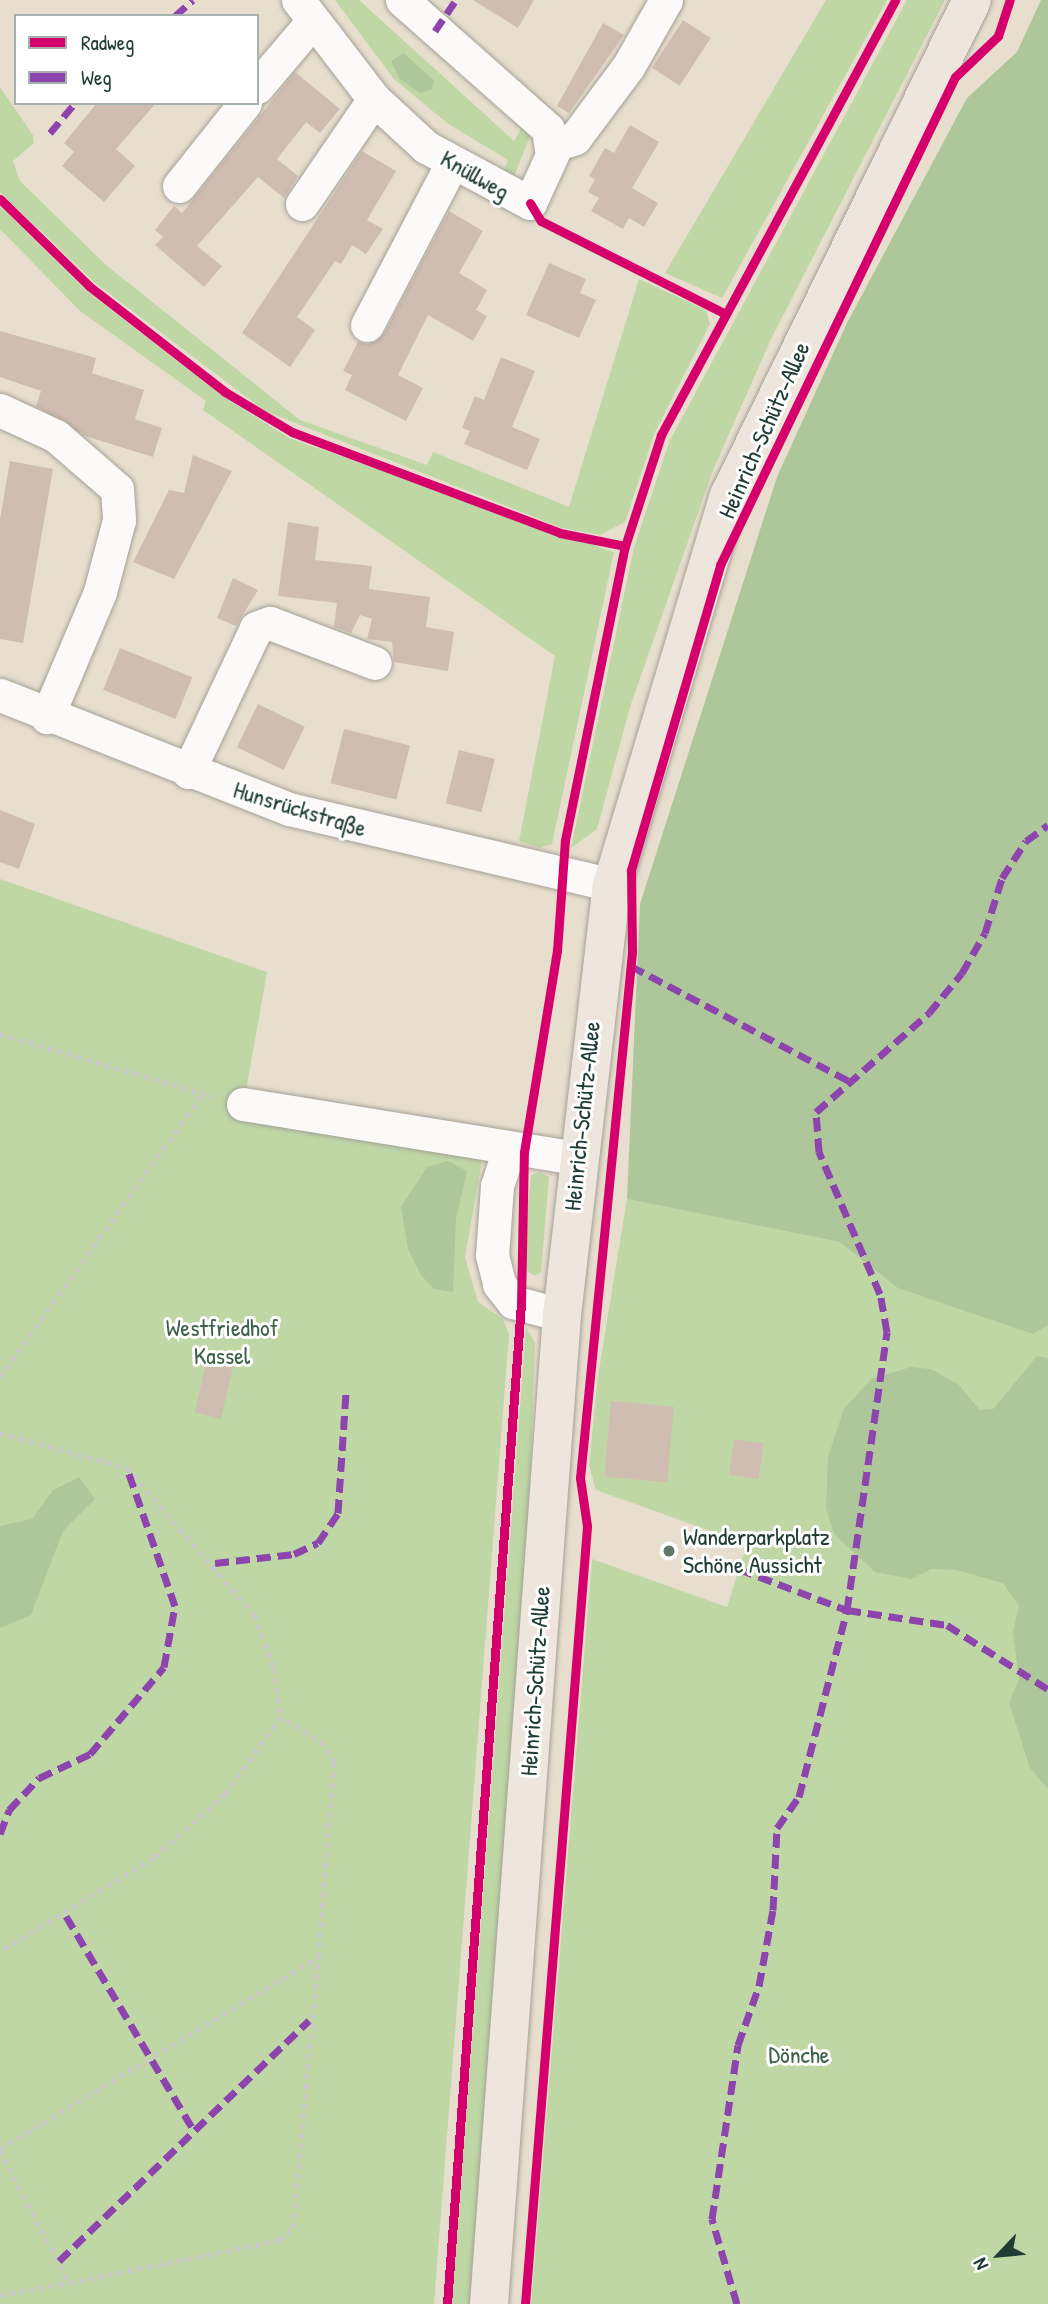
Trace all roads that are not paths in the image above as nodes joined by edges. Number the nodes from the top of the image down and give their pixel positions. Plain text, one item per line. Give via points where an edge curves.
1 (402, 0) edge
2 (666, 0) edge
3 (988, 7) edge
4 (305, 11) edge
5 (259, 84) edge
6 (374, 99) junction
7 (243, 105) edge
8 (551, 146) junction
9 (452, 163) junction
10 (179, 186) dead end
11 (302, 204) dead end
12 (367, 325) dead end
13 (0, 411) edge
14 (375, 663) dead end
15 (0, 695) edge
16 (47, 717) junction
17 (188, 772) junction
18 (611, 885) junction
19 (243, 1104) road end
20 (509, 1149) junction
21 (576, 1158) junction
22 (562, 1315) junction
23 (489, 2304) edge

1 - 8 street via 548,129
2 - 8 street via 628,67 575,138
3 - 18 main road, Heinrich-Schütz-Allee via 729,496
4 - 5 street
4 - 6 street, Knüllweg
6 - 9 street, Knüllweg
6 - 11 street
7 - 10 street
8 - 9 street, Knüllweg via 530,203
9 - 12 street
13 - 16 street via 56,436 117,489 120,520 100,593
14 - 17 street via 270,623 256,628
15 - 16 street, Hunsrückstraße
16 - 17 street, Hunsrückstraße
17 - 18 street, Hunsrückstraße via 390,837
18 - 21 main road, Heinrich-Schütz-Allee
19 - 20 street
20 - 21 street
20 - 22 street via 497,1186 492,1255 499,1283 513,1302
21 - 22 main road, Heinrich-Schütz-Allee
22 - 23 main road, Heinrich-Schütz-Allee

